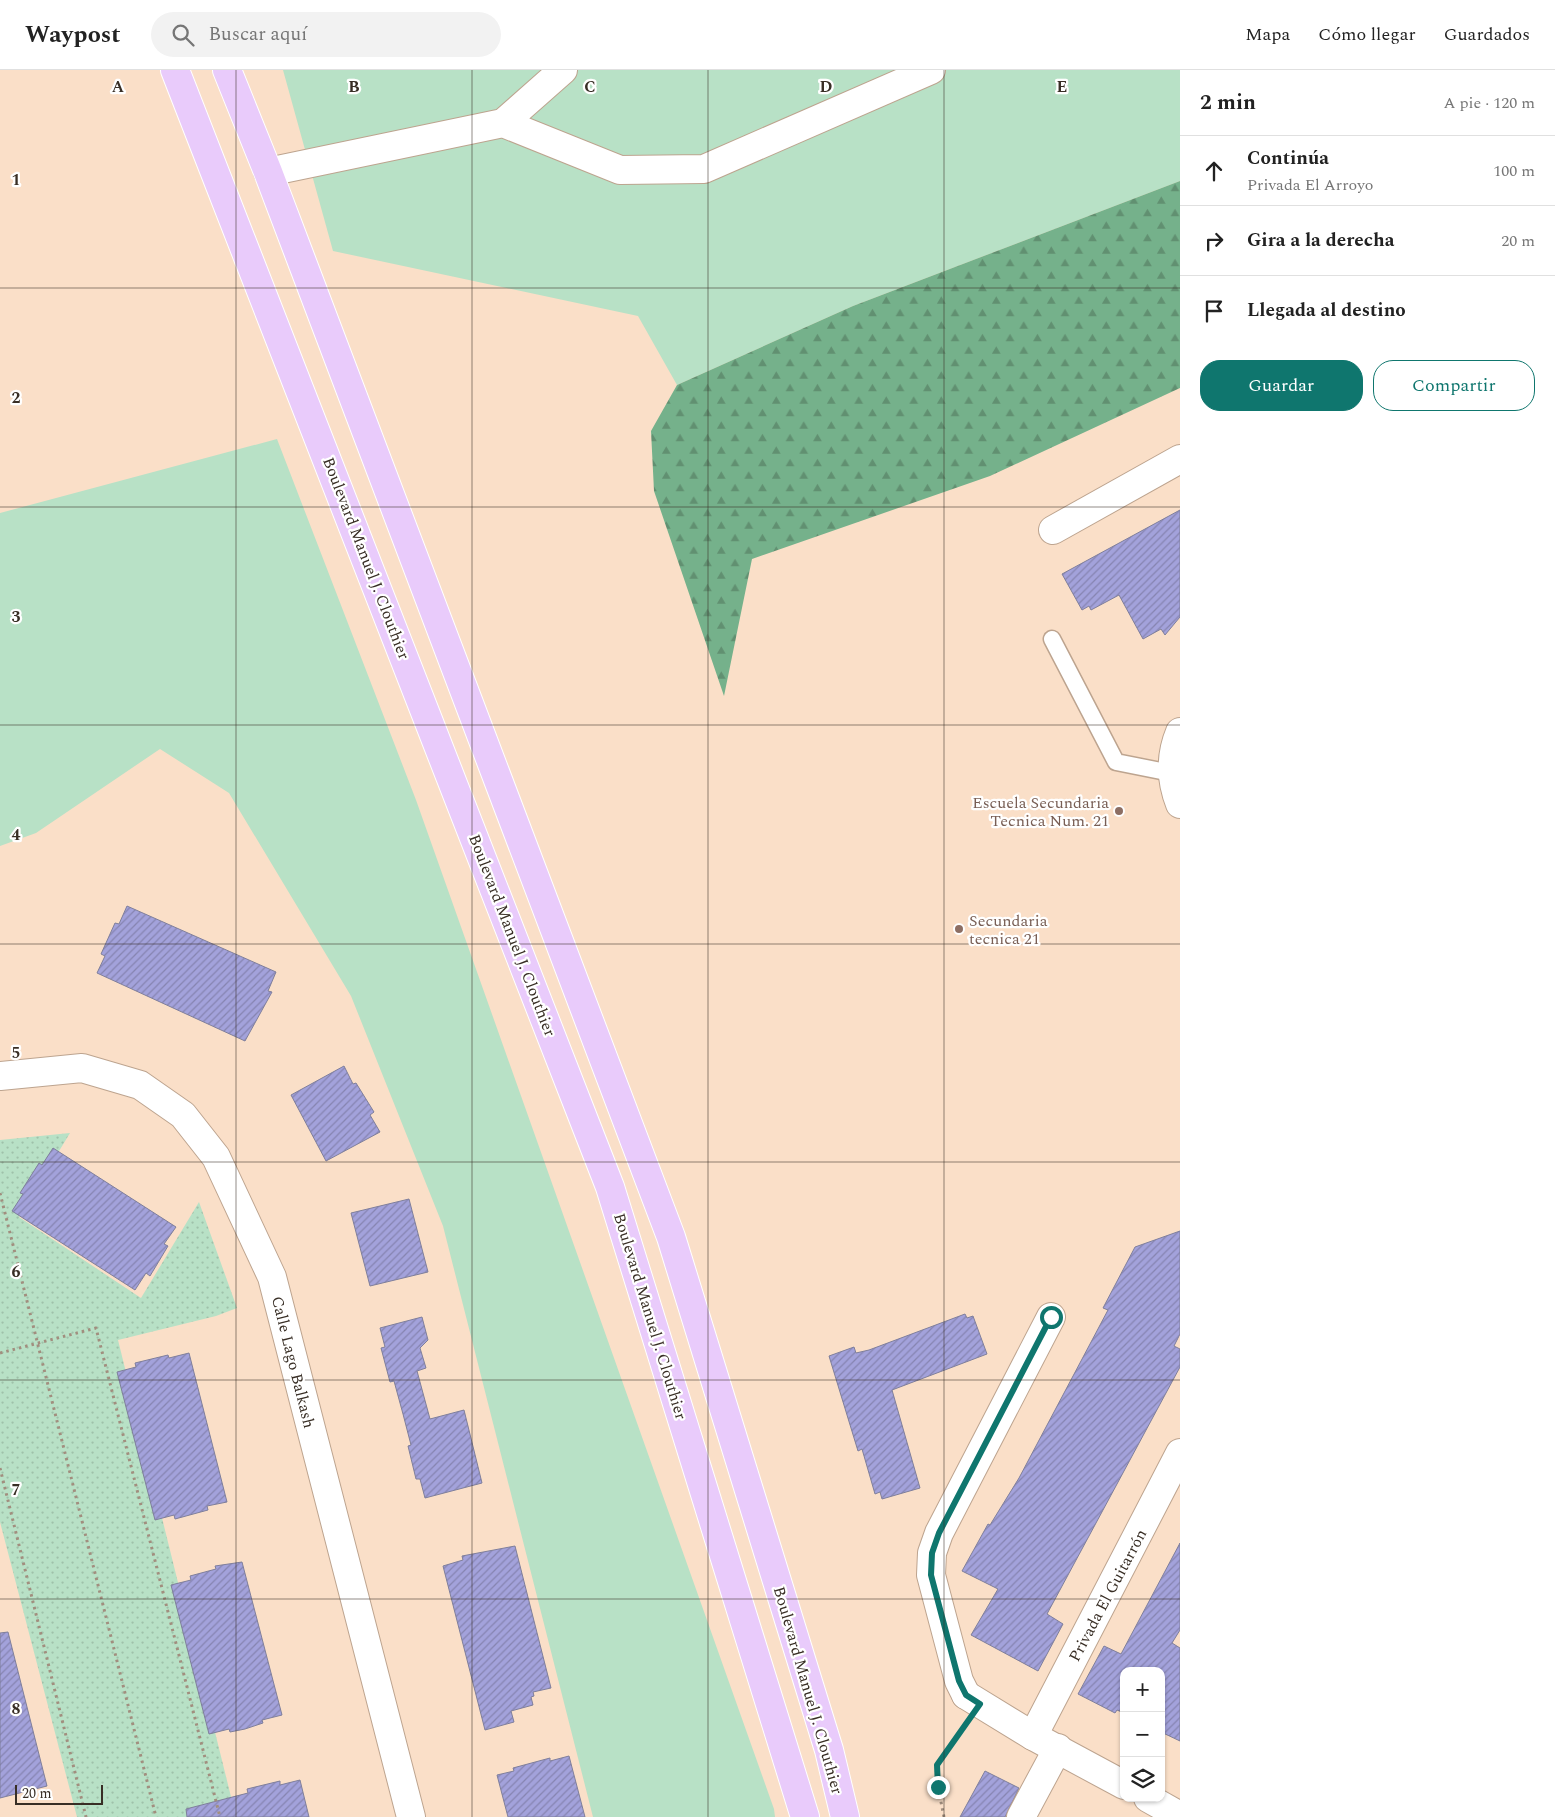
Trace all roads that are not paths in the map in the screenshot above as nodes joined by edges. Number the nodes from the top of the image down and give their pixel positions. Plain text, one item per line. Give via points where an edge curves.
1 (175, 70) edge
2 (227, 70) edge
3 (563, 70) edge
4 (931, 70) edge
5 (503, 123) junction
6 (268, 172) junction
7 (1180, 459) edge
8 (1053, 530) dead end
9 (1052, 639) dead end
10 (1180, 732) edge
11 (1171, 773) junction
12 (1180, 804) edge
13 (0, 1076) edge
14 (1051, 1317) dead end
15 (1180, 1454) edge
16 (1033, 1736) junction
17 (1058, 1748) junction
18 (1120, 1783) edge
19 (1156, 1802) edge
20 (1180, 1815) edge
21 (411, 1817) edge
22 (805, 1817) edge
23 (846, 1817) edge
24 (1022, 1817) edge

1 - 22 main road, Boulevard Manuel J. Clouthier via 610,1187
2 - 6 main road, Boulevard Manuel J. Clouthier
3 - 5 street
4 - 5 street via 704,169 620,170
5 - 6 street
6 - 23 main road, Boulevard Manuel J. Clouthier via 671,1237 829,1750
7 - 8 street
9 - 11 lane via 1116,762
10 - 11 street via 1173,751
11 - 12 street
13 - 21 street, Calle Lago Balkash via 82,1068 140,1086 183,1115 216,1157 272,1277
14 - 16 street via 939,1533 932,1553 931,1575 959,1681 973,1700
15 - 16 street, Privada El Guitarrón
16 - 17 street
17 - 18 street
17 - 24 street
19 - 20 street

